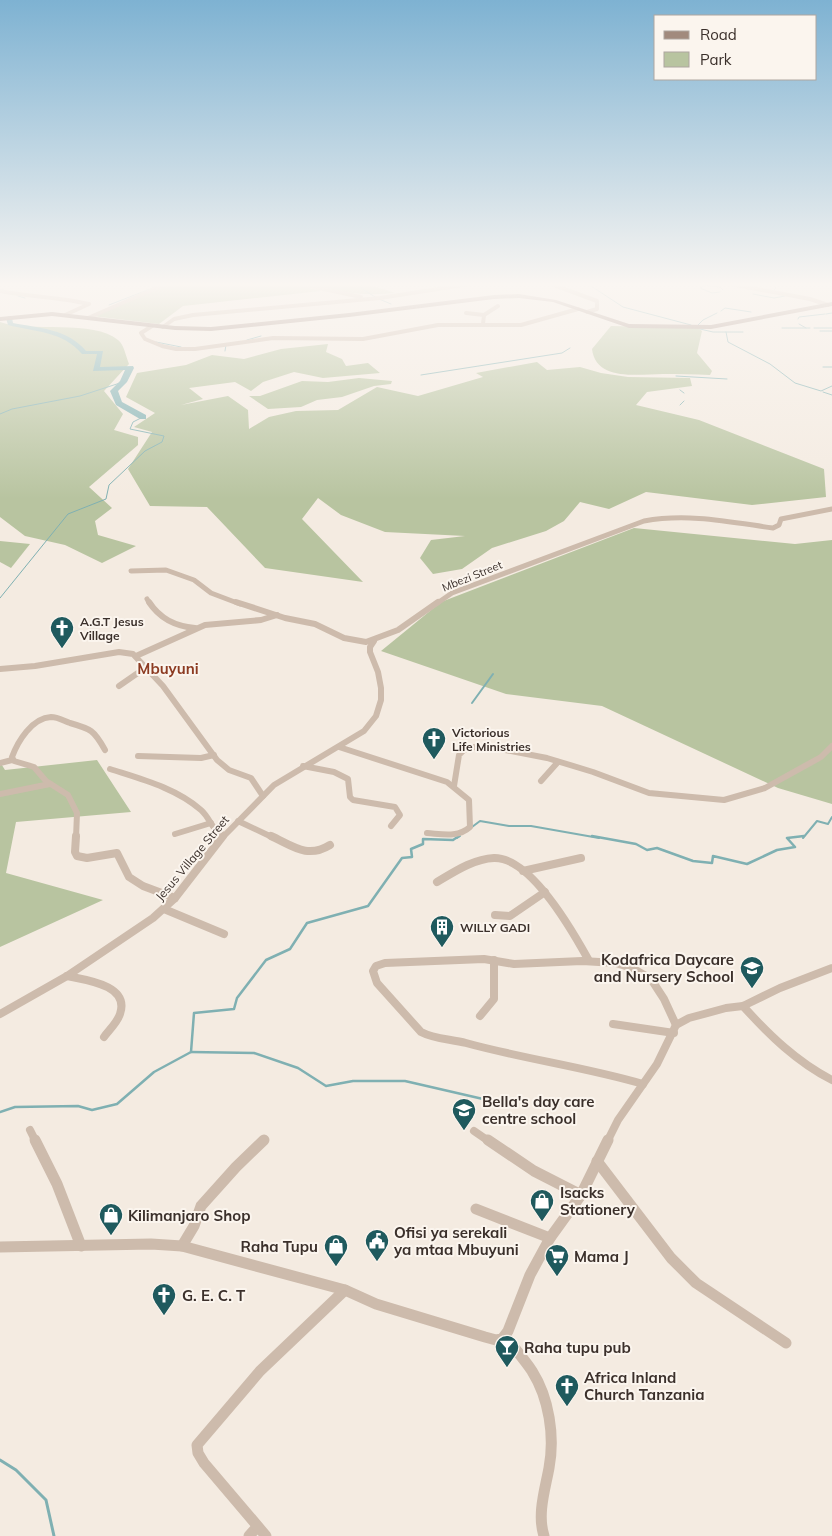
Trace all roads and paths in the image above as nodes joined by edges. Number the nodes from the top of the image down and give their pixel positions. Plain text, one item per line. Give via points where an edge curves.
1 (832, 509) edge
2 (131, 570) dead end
3 (146, 599) dead end
4 (277, 615) junction
5 (197, 628) junction
6 (374, 641) junction
7 (136, 656) junction
8 (145, 668) junction
9 (0, 669) edge
10 (118, 686) dead end
11 (832, 746) edge
12 (339, 747) junction
13 (104, 750) dead end
14 (214, 755) junction
15 (138, 756) dead end
16 (12, 760) junction
17 (558, 762) junction
18 (0, 764) edge
19 (302, 766) junction
20 (110, 769) dead end
21 (541, 781) dead end
22 (50, 784) junction
23 (454, 786) junction
24 (0, 794) edge
25 (263, 796) junction
26 (238, 821) junction
27 (210, 823) junction
28 (391, 826) dead end
29 (427, 833) dead end
30 (175, 834) dead end
31 (224, 835) junction
32 (330, 845) dead end
33 (581, 858) dead end
34 (523, 871) junction
35 (437, 882) dead end
36 (544, 892) junction
37 (175, 898) junction
38 (164, 909) junction
39 (496, 915) dead end
40 (224, 934) dead end
41 (588, 959) junction
42 (494, 960) junction
43 (832, 968) edge
44 (67, 976) junction
45 (743, 1006) junction
46 (0, 1014) edge
47 (480, 1016) dead end
48 (613, 1024) dead end
49 (675, 1029) junction
50 (104, 1037) dead end
51 (832, 1080) edge
52 (643, 1084) junction
53 (30, 1130) dead end
54 (474, 1132) dead end
55 (264, 1140) dead end
56 (597, 1161) junction
57 (581, 1195) junction
58 (476, 1208) dead end
59 (550, 1238) junction
60 (80, 1246) junction
61 (182, 1246) junction
62 (0, 1247) edge
63 (344, 1290) junction
64 (506, 1336) junction
65 (786, 1343) dead end
66 (257, 1533) edge
67 (544, 1536) edge

1 - 6 street, Mbezi Street via 781,520 779,526 773,528 677,517 644,521 452,593 398,630
2 - 4 street, Mbezi Street via 166,570 194,580 217,596
3 - 5 street via 154,612 167,622
4 - 5 street
4 - 6 street, Mbezi Street via 315,624 344,638
5 - 7 street
6 - 12 street, Jesus Village Street via 370,652 382,688 376,716 364,730
7 - 8 street
7 - 9 street via 119,652
8 - 10 street
8 - 14 street via 163,686
11 - 17 street via 821,757 765,788 724,800 649,793
12 - 19 street, Jesus Village Street
12 - 23 street
13 - 16 street via 98,735 87,727 51,717 42,719 26,732 14,748
14 - 15 street via 201,758
14 - 25 street via 229,770 251,778
16 - 18 street
16 - 22 street via 34,767
17 - 21 street
17 - 23 street via 533,754 472,747 460,755
19 - 25 street, Jesus Village Street
19 - 28 street via 346,777 353,800 395,807 400,815
20 - 27 street via 167,789 202,811
22 - 24 street
22 - 37 street via 68,795 77,809 77,856 86,858 116,853 129,877
23 - 29 street via 469,800 470,827 459,835
25 - 26 street, Jesus Village Street
26 - 31 street, Jesus Village Street
26 - 32 street via 305,852 320,851
27 - 30 street
27 - 31 street via 216,832
31 - 37 street, Jesus Village Street
33 - 34 street
34 - 35 street via 508,860 491,859 464,866
34 - 36 street
36 - 39 street via 510,916
36 - 41 street via 569,923
37 - 38 street, Jesus Village Street
38 - 40 street
38 - 44 street, Jesus Village Street
41 - 42 street via 521,964
41 - 49 street via 630,968 649,976 655,982
42 - 47 street via 494,999
42 - 52 street via 385,963 374,969 373,976 428,1036
43 - 45 street
44 - 46 street, Jesus Village Street
44 - 50 street via 100,983 119,996 121,1013
45 - 49 street via 689,1018
45 - 51 street via 796,1057
48 - 49 street
49 - 52 street
52 - 56 street via 618,1120
53 - 60 street via 57,1184
54 - 57 street via 534,1171
55 - 61 street via 201,1206
56 - 57 street
56 - 65 street via 671,1258 696,1283
57 - 59 street
58 - 59 street
59 - 64 street via 530,1275
60 - 61 street
60 - 62 street
61 - 63 street
63 - 64 street via 376,1304 484,1337 496,1340
63 - 66 street via 260,1371 197,1445 204,1463
64 - 67 street via 535,1377 547,1414 551,1453 542,1516

